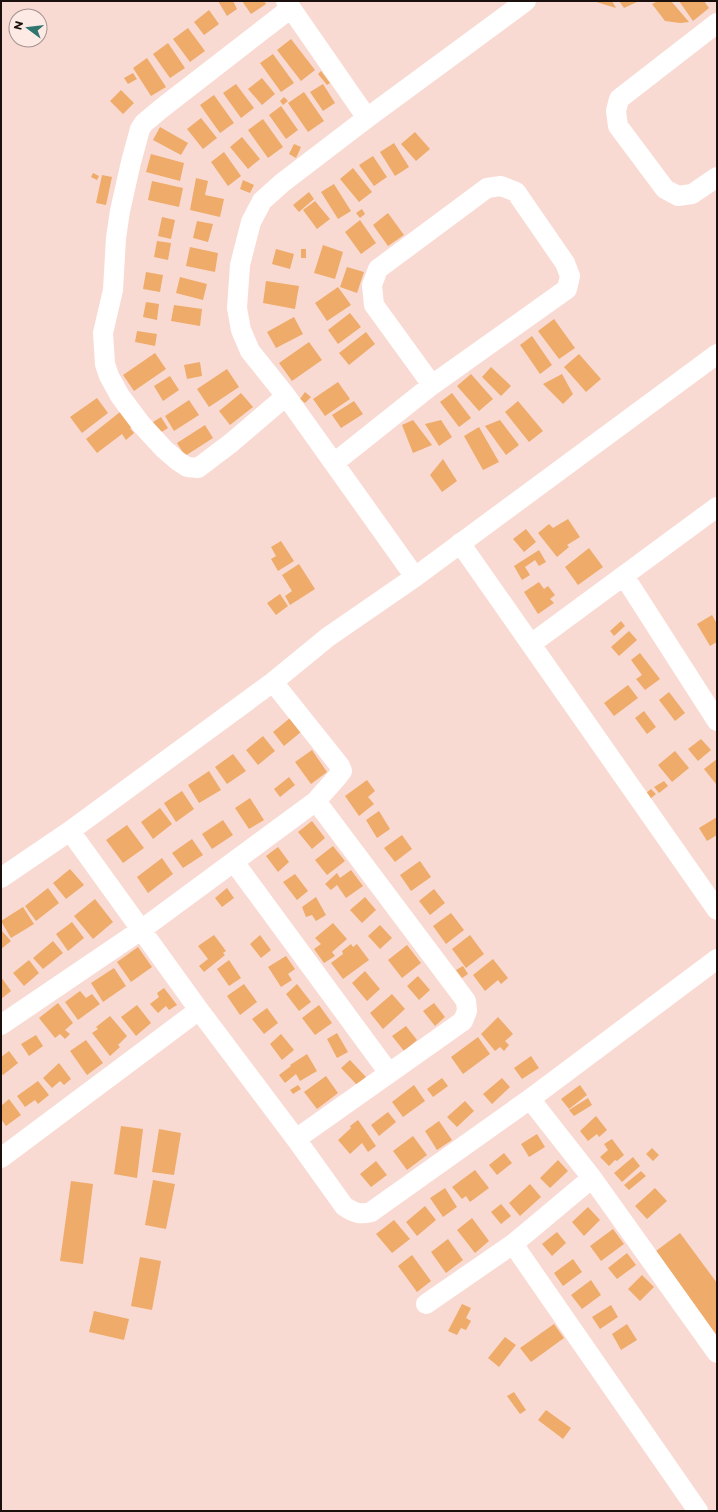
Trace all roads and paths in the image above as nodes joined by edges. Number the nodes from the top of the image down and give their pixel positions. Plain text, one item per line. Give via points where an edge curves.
1 (526, 1) edge
2 (288, 5) edge
3 (717, 23) edge
4 (367, 118) junction
5 (717, 177) edge
6 (717, 354) edge
7 (432, 385) junction
8 (286, 396) junction
9 (334, 463) junction
10 (717, 507) edge
11 (460, 543) junction
12 (624, 576) junction
13 (415, 577) junction
14 (531, 644) junction
15 (273, 682) junction
16 (717, 721) edge
17 (316, 801) junction
18 (70, 831) junction
19 (234, 862) junction
20 (1, 878) edge
21 (717, 910) edge
22 (141, 930) junction
23 (717, 959) edge
24 (199, 1010) junction
25 (1, 1025) edge
26 (389, 1073) junction
27 (530, 1099) junction
28 (296, 1139) junction
29 (1, 1158) edge
30 (592, 1178) junction
31 (513, 1244) junction
32 (426, 1304) dead end
33 (717, 1353) edge
34 (698, 1511) edge

1 - 4 street
2 - 4 street
2 - 8 street via 142,126 132,156 120,211 113,290 103,333 105,364 120,396 164,449 187,467 198,468
3 - 5 street via 619,99 616,111 618,126 665,189 678,196 692,194
4 - 8 street via 262,200 251,222 240,265 237,308 241,330 250,352
6 - 11 street
7 - 7 street via 567,288 570,276 565,263 516,192 501,186 487,188 378,269 372,285 374,305
7 - 9 street
8 - 9 street
9 - 13 street
10 - 12 street
11 - 13 street
11 - 14 street
12 - 14 street
12 - 16 street
13 - 15 street via 328,637
14 - 21 street
15 - 17 street via 342,771
15 - 18 street
17 - 19 street
17 - 26 street via 466,1001 467,1011 463,1021
18 - 20 street
18 - 22 street
19 - 22 street
19 - 26 street
22 - 24 street
22 - 25 street
23 - 27 street
24 - 28 street
24 - 29 street
26 - 28 street
27 - 28 street via 371,1212 362,1215 344,1206
27 - 30 street
30 - 31 street
30 - 33 street
31 - 32 street
31 - 34 street

